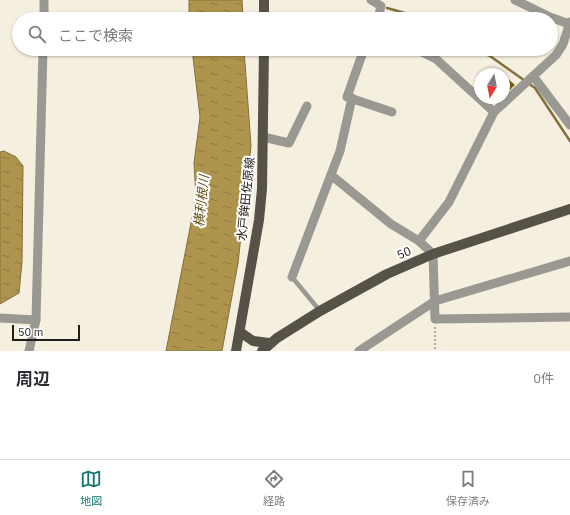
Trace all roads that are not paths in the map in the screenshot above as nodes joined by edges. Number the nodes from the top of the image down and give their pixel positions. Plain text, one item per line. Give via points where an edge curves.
1 (44, 0) edge
2 (264, 0) edge
3 (371, 0) edge
4 (515, 0) edge
5 (44, 12) edge
6 (264, 12) edge
7 (380, 12) edge
8 (540, 12) edge
9 (558, 19) edge
10 (570, 23) edge
11 (558, 52) edge
12 (43, 56) edge
13 (264, 56) edge
14 (362, 56) edge
15 (430, 56) edge
16 (555, 56) edge
17 (533, 76) junction
18 (352, 98) junction
19 (307, 106) dead end
20 (392, 112) dead end
21 (494, 112) junction
22 (570, 125) edge
23 (264, 137) junction
24 (330, 175) junction
25 (570, 209) edge
26 (419, 241) junction
27 (433, 254) junction
28 (570, 261) edge
29 (292, 278) joint
30 (435, 301) junction
31 (320, 311) junction
32 (570, 317) edge
33 (0, 318) edge
34 (36, 320) junction
35 (240, 332) junction
36 (266, 347) edge
37 (29, 351) edge
38 (236, 351) edge
39 (359, 351) edge

1 - 5 street
2 - 6 main road
3 - 7 street via 381,6
4 - 8 street
9 - 10 street
10 - 11 street
12 - 34 street
13 - 23 main road, 水戸鉾田佐原線
14 - 18 street via 347,97
15 - 21 street
16 - 17 street
17 - 21 street
17 - 22 street
18 - 20 street
18 - 24 street via 340,151
19 - 23 street via 289,143
21 - 26 street via 449,202
23 - 35 main road, 水戸鉾田佐原線 via 259,220
24 - 26 street via 391,224
24 - 29 street
25 - 27 main road, 50
26 - 27 street
27 - 30 street
27 - 31 main road, 50 via 387,274
28 - 30 street
29 - 31 lane
30 - 32 street via 435,319
30 - 39 street
31 - 36 main road, 50
33 - 34 street
34 - 37 street
35 - 36 main road
35 - 38 main road, 水戸鉾田佐原線

